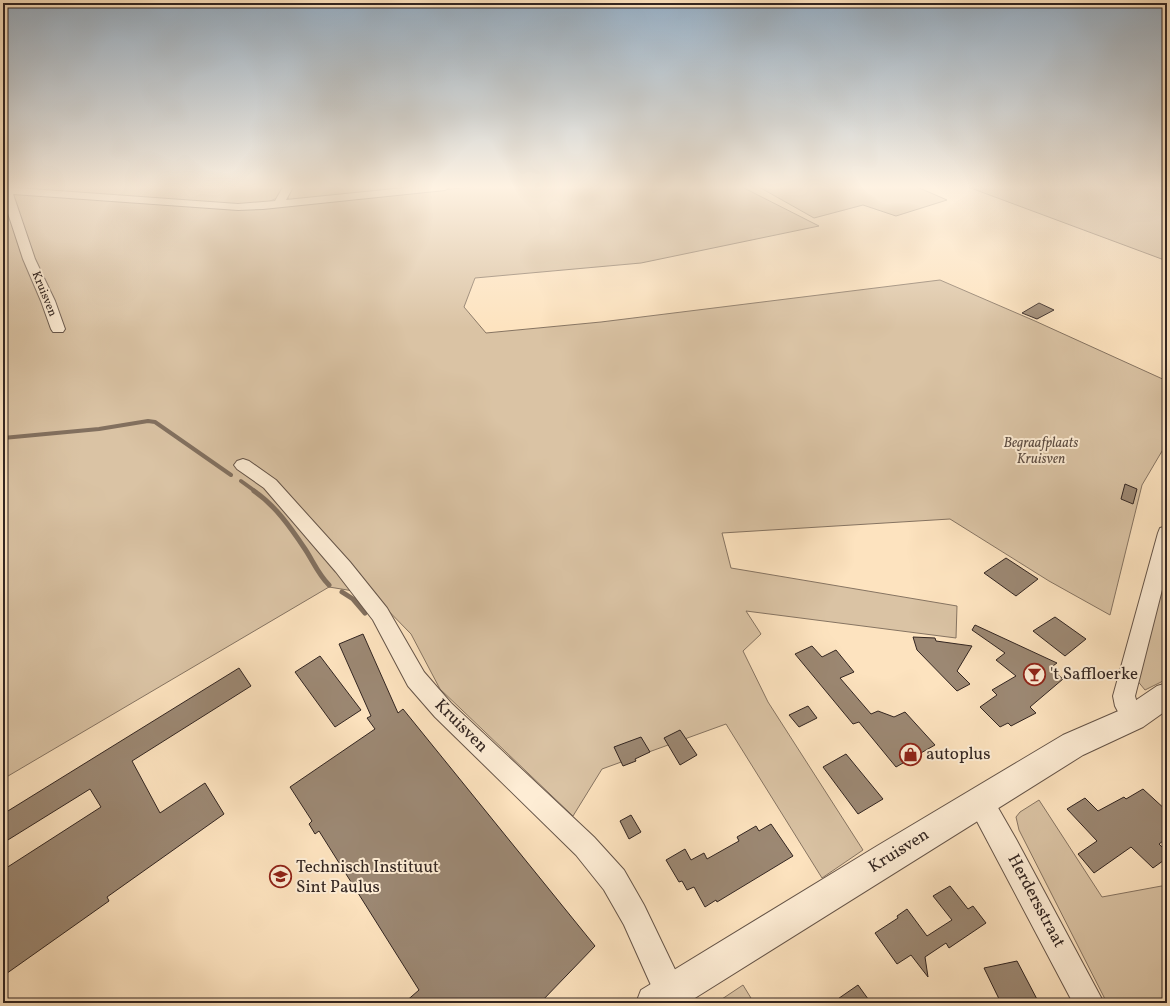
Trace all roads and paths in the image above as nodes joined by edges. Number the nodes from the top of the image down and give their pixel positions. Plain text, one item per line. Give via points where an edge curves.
1 (21, 234) edge
2 (58, 329) dead end
3 (243, 465) dead end
4 (1167, 533) edge
5 (1167, 695) edge
6 (1133, 718) junction
7 (980, 801) junction
8 (662, 998) edge
9 (1089, 1003) edge

1 - 2 street, Kruisven
3 - 8 street, Kruisven via 270,484 343,568 380,614 416,680 443,710 585,846 614,880 634,915
4 - 6 street via 1124,696
5 - 6 street, Kruisven
6 - 7 street, Kruisven via 1073,744
7 - 8 street, Kruisven
7 - 9 street, Herdersstraat

